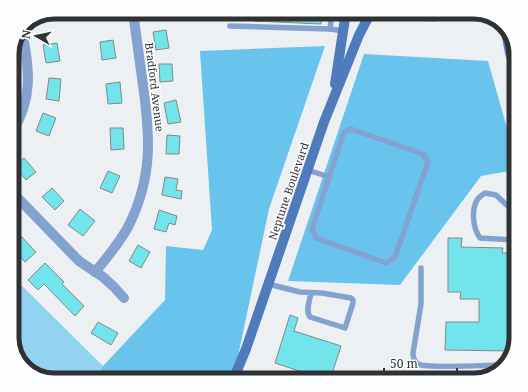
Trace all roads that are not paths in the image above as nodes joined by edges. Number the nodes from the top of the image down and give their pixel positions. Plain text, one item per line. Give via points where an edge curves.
1 (134, 19) edge
2 (331, 19) edge
3 (345, 19) edge
4 (367, 19) edge
5 (230, 26) dead end
6 (330, 29) junction
7 (344, 31) junction
8 (23, 38) edge
9 (331, 105) junction
10 (19, 118) edge
11 (308, 170) junction
12 (329, 177) junction
13 (19, 199) edge
14 (509, 207) edge
15 (509, 240) edge
16 (421, 268) dead end
17 (96, 272) junction
18 (268, 284) junction
19 (311, 293) junction
20 (124, 298) dead end
21 (495, 366) edge
22 (236, 373) edge

1 - 17 street, Bradford Avenue via 148,118 148,158 143,187 132,218
2 - 6 lane
3 - 7 street
4 - 9 street, Neptune Boulevard
5 - 6 lane
6 - 7 lane
7 - 9 street
8 - 10 street via 29,82 25,105
9 - 11 street, Neptune Boulevard
11 - 12 lane
11 - 18 street, Neptune Boulevard
12 - 12 lane via 312,228 316,238 386,263 395,257 428,162 423,154 351,129 344,132
13 - 17 street via 79,261
14 - 15 lane via 496,195 485,193 478,199 474,214 475,231 480,238
16 - 21 lane via 421,304 413,359 423,366
17 - 20 street
18 - 19 lane
18 - 22 street, Neptune Boulevard
19 - 19 lane via 340,295 353,300 345,328 308,315

